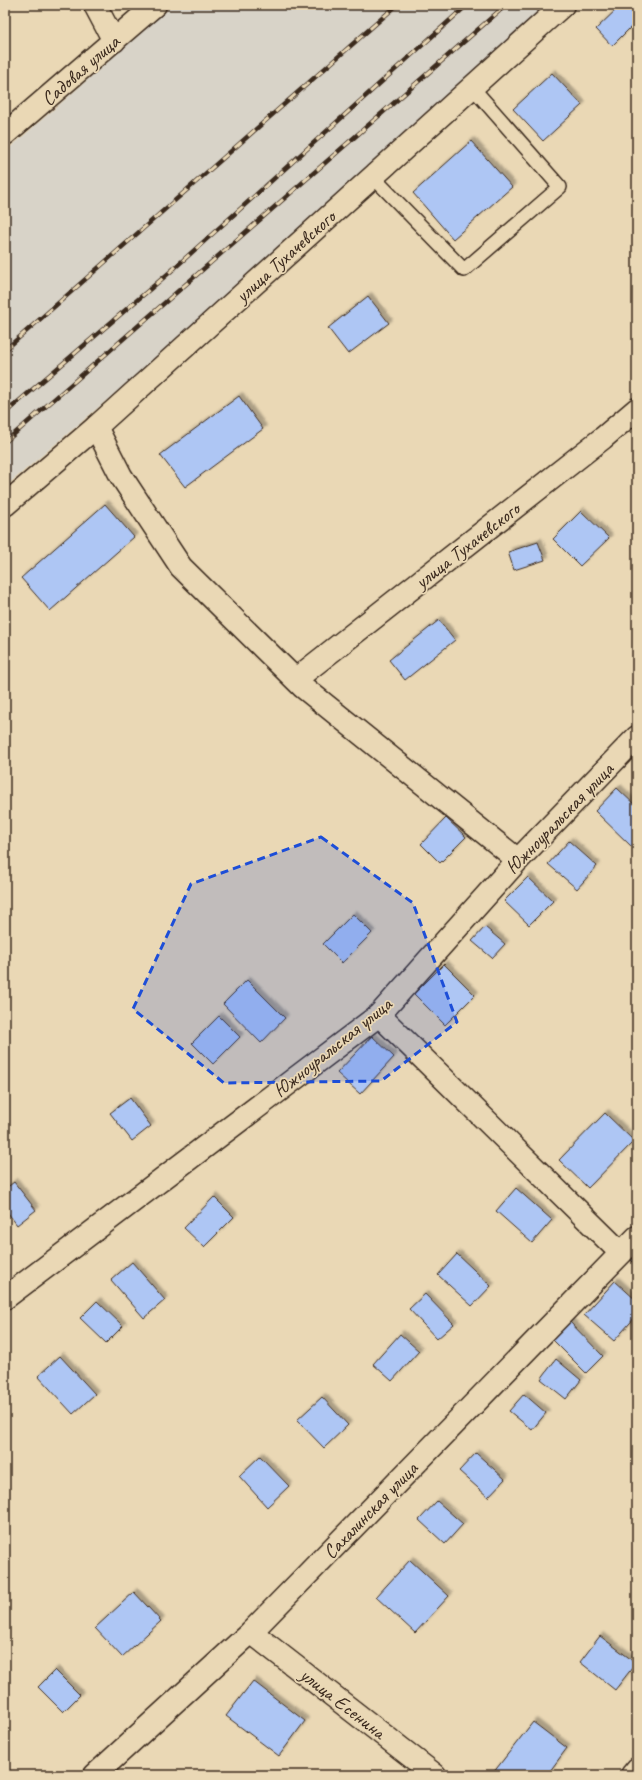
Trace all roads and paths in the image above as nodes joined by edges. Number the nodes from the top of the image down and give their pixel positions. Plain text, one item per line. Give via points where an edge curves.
1 (95, 5) edge
2 (155, 5) edge
3 (563, 5) edge
4 (114, 41) junction
5 (472, 87) junction
6 (5, 134) edge
7 (373, 177) junction
8 (637, 409) edge
9 (96, 427) junction
10 (5, 504) edge
11 (296, 679) junction
12 (637, 737) edge
13 (518, 860) junction
14 (378, 1015) junction
15 (637, 1237) edge
16 (621, 1253) junction
17 (5, 1298) edge
18 (251, 1632) junction
19 (637, 1770) edge
20 (95, 1775) edge
21 (435, 1775) edge
22 (632, 1775) edge

1 - 4 street
2 - 4 street, Садовая улица
3 - 5 street, улица Тухачевского
4 - 6 street, Садовая улица
5 - 7 street, улица Тухачевского
5 - 7 lane via 560,187 464,270
7 - 9 street, улица Тухачевского
8 - 11 street, улица Тухачевского
9 - 10 street, улица Тухачевского
9 - 11 street via 121,476 181,567
11 - 13 street
12 - 13 street, Южноуральская улица
13 - 14 street, Южноуральская улица
14 - 16 street
14 - 17 street, Южноуральская улица
15 - 16 street, Сахалинская улица
16 - 18 street, Сахалинская улица
18 - 20 street, Сахалинская улица
18 - 21 street, улица Есенина
19 - 22 street

